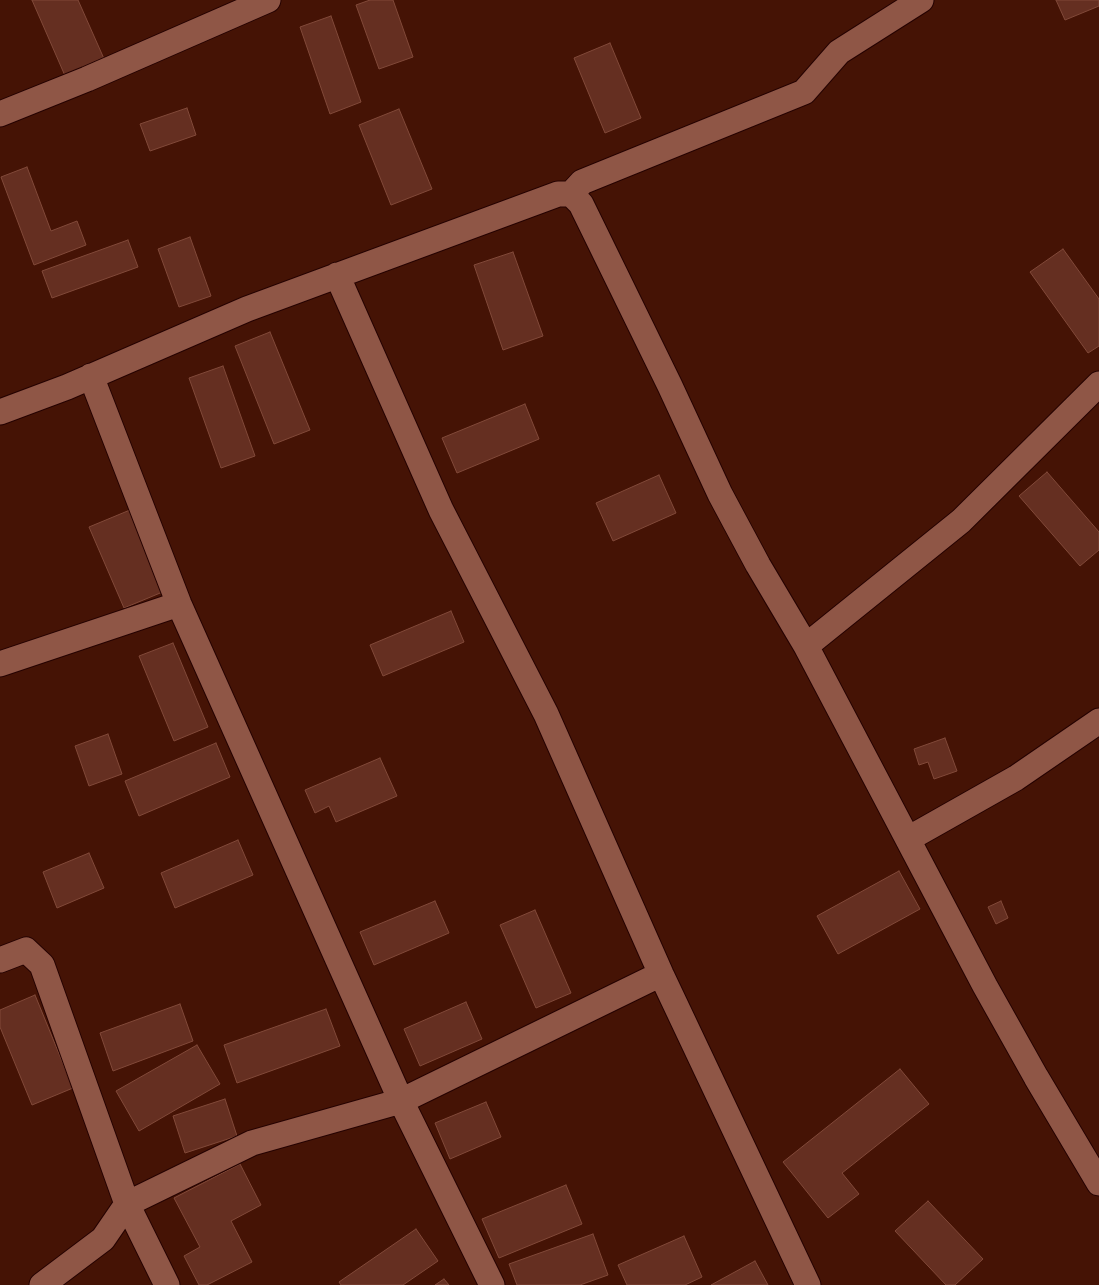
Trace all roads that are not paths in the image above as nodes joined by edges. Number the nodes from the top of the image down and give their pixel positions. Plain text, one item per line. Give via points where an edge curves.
1 (268, 0) edge
2 (921, 0) edge
3 (0, 114) edge
4 (571, 194) junction
5 (337, 275) junction
6 (91, 376) junction
7 (1099, 384) edge
8 (0, 412) edge
9 (179, 604) junction
10 (806, 646) junction
11 (0, 664) edge
12 (1099, 721) edge
13 (908, 839) junction
14 (0, 960) edge
15 (661, 974) junction
16 (401, 1101) junction
17 (1099, 1183) edge
18 (127, 1204) junction
19 (42, 1285) edge
20 (167, 1285) edge
21 (492, 1285) edge
22 (808, 1285) edge

1 - 3 street
2 - 4 street via 839,52 804,92 582,182
4 - 5 street via 558,194
4 - 10 street via 582,204 720,494
5 - 6 street via 247,309
5 - 15 street via 441,510 546,714
6 - 8 street
6 - 9 street
7 - 10 street via 961,521
9 - 11 street
9 - 16 street
10 - 13 street
12 - 13 street via 1016,778
13 - 17 street via 985,986
14 - 18 street via 26,950 42,965
15 - 16 street
15 - 22 street
16 - 18 street via 252,1143
16 - 21 street
18 - 19 street via 103,1239
18 - 20 street

